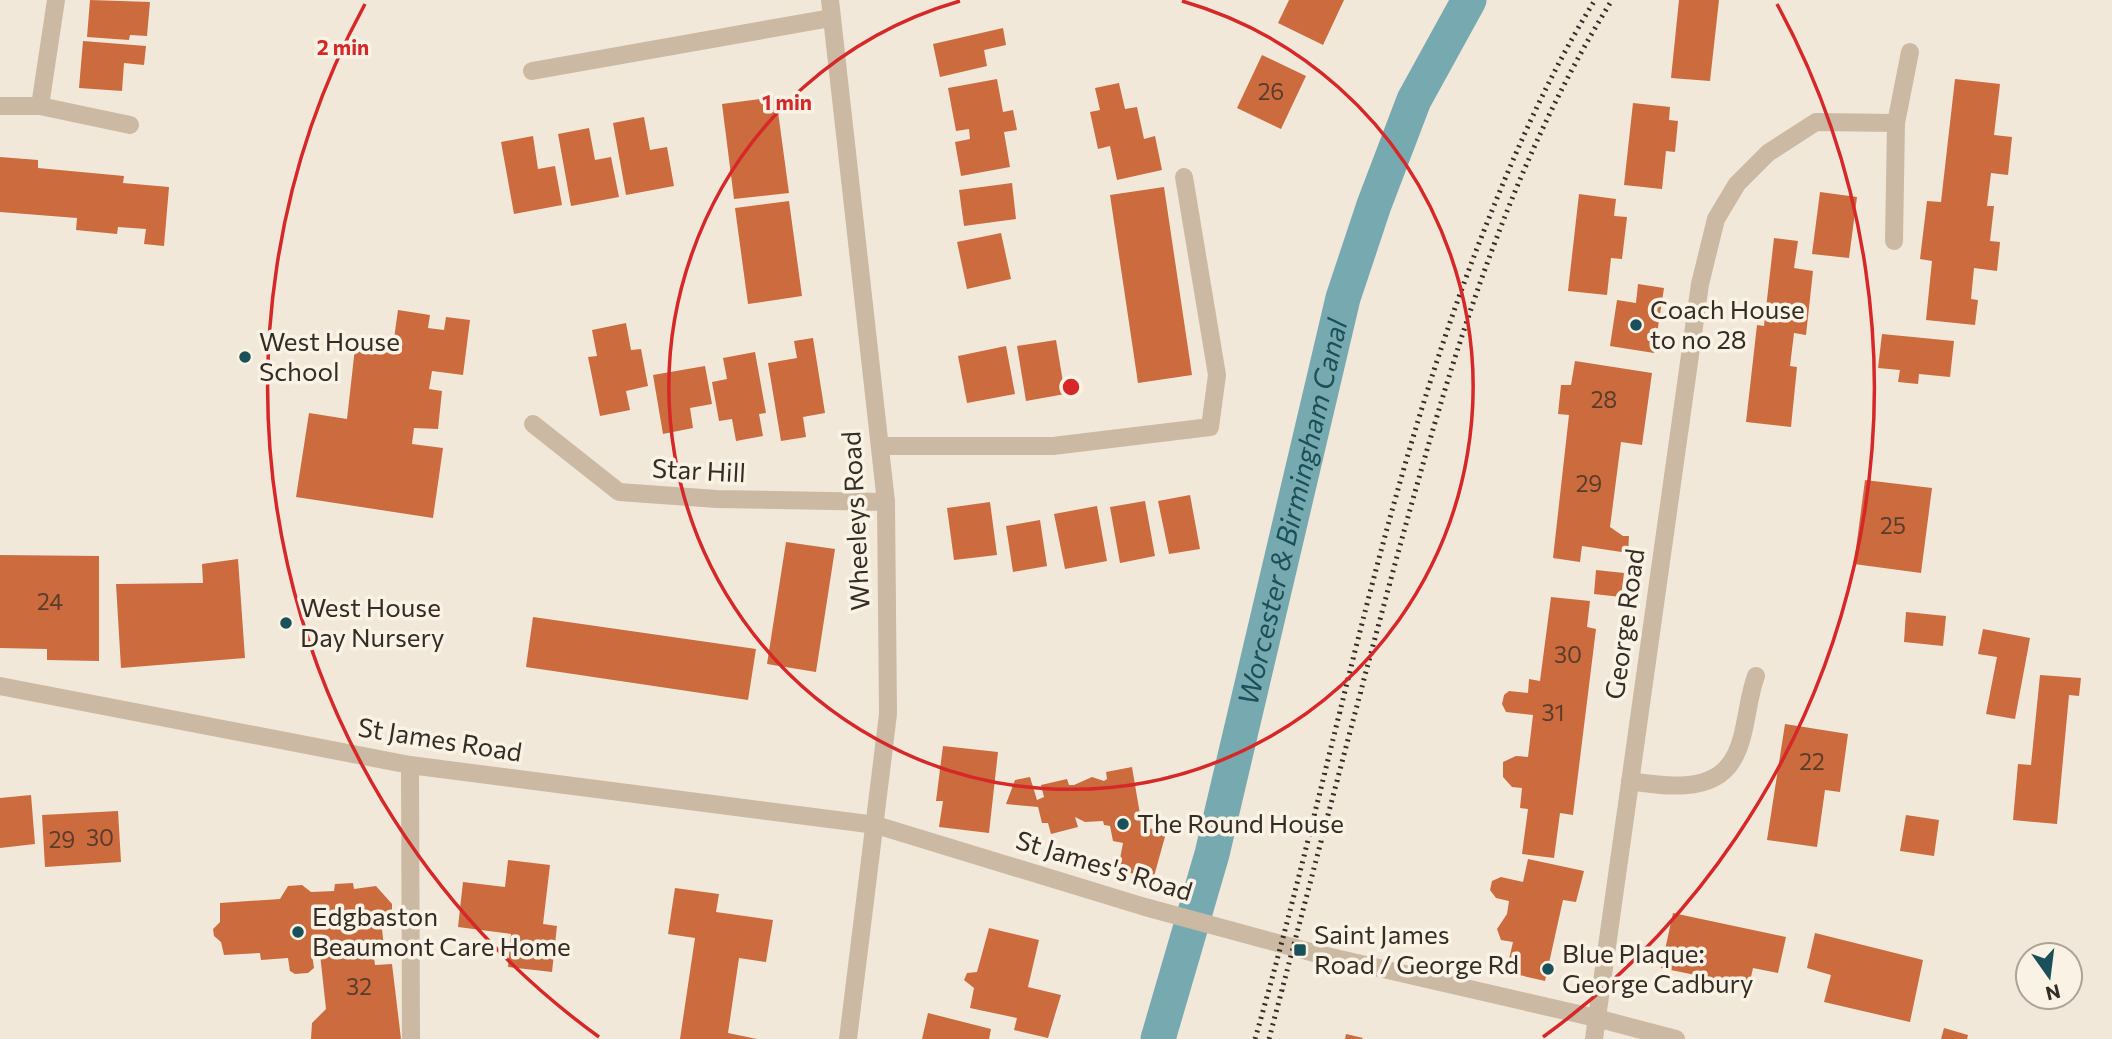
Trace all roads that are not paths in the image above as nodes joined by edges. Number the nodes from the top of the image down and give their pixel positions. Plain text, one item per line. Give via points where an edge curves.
1 (57, 0) edge
2 (831, 9) edge
3 (1910, 52) dead end
4 (532, 71) dead end
5 (0, 106) edge
6 (40, 106) junction
7 (1896, 123) junction
8 (130, 125) dead end
9 (1184, 177) dead end
10 (1894, 241) dead end
11 (533, 424) dead end
12 (881, 446) junction
13 (886, 502) junction
14 (1756, 676) dead end
15 (0, 686) edge
16 (410, 765) junction
17 (1630, 781) junction
18 (876, 825) junction
19 (1597, 1018) junction
20 (411, 1039) edge
21 (848, 1039) edge
22 (1594, 1039) edge
23 (1676, 1039) edge

1 - 6 street
2 - 4 street
2 - 12 street, Wheeleys Road
3 - 7 street
5 - 6 street
6 - 8 street
7 - 10 street
7 - 17 street, George Road via 1816,122 1768,153 1737,184 1717,219 1700,284
9 - 12 street via 1217,375 1210,427 1053,446
11 - 13 street, Star Hill via 619,492
12 - 13 street, Wheeleys Road
13 - 18 street, Wheeleys Road via 888,714
14 - 17 street via 1733,760 1724,771 1709,779 1668,787
15 - 16 street, St James Road
16 - 18 street, St James Road
16 - 20 street
17 - 19 street, George Road
18 - 19 street, St James's Road via 1318,954
18 - 21 street, Wheeleys Road
19 - 22 street, George Road
19 - 23 street

